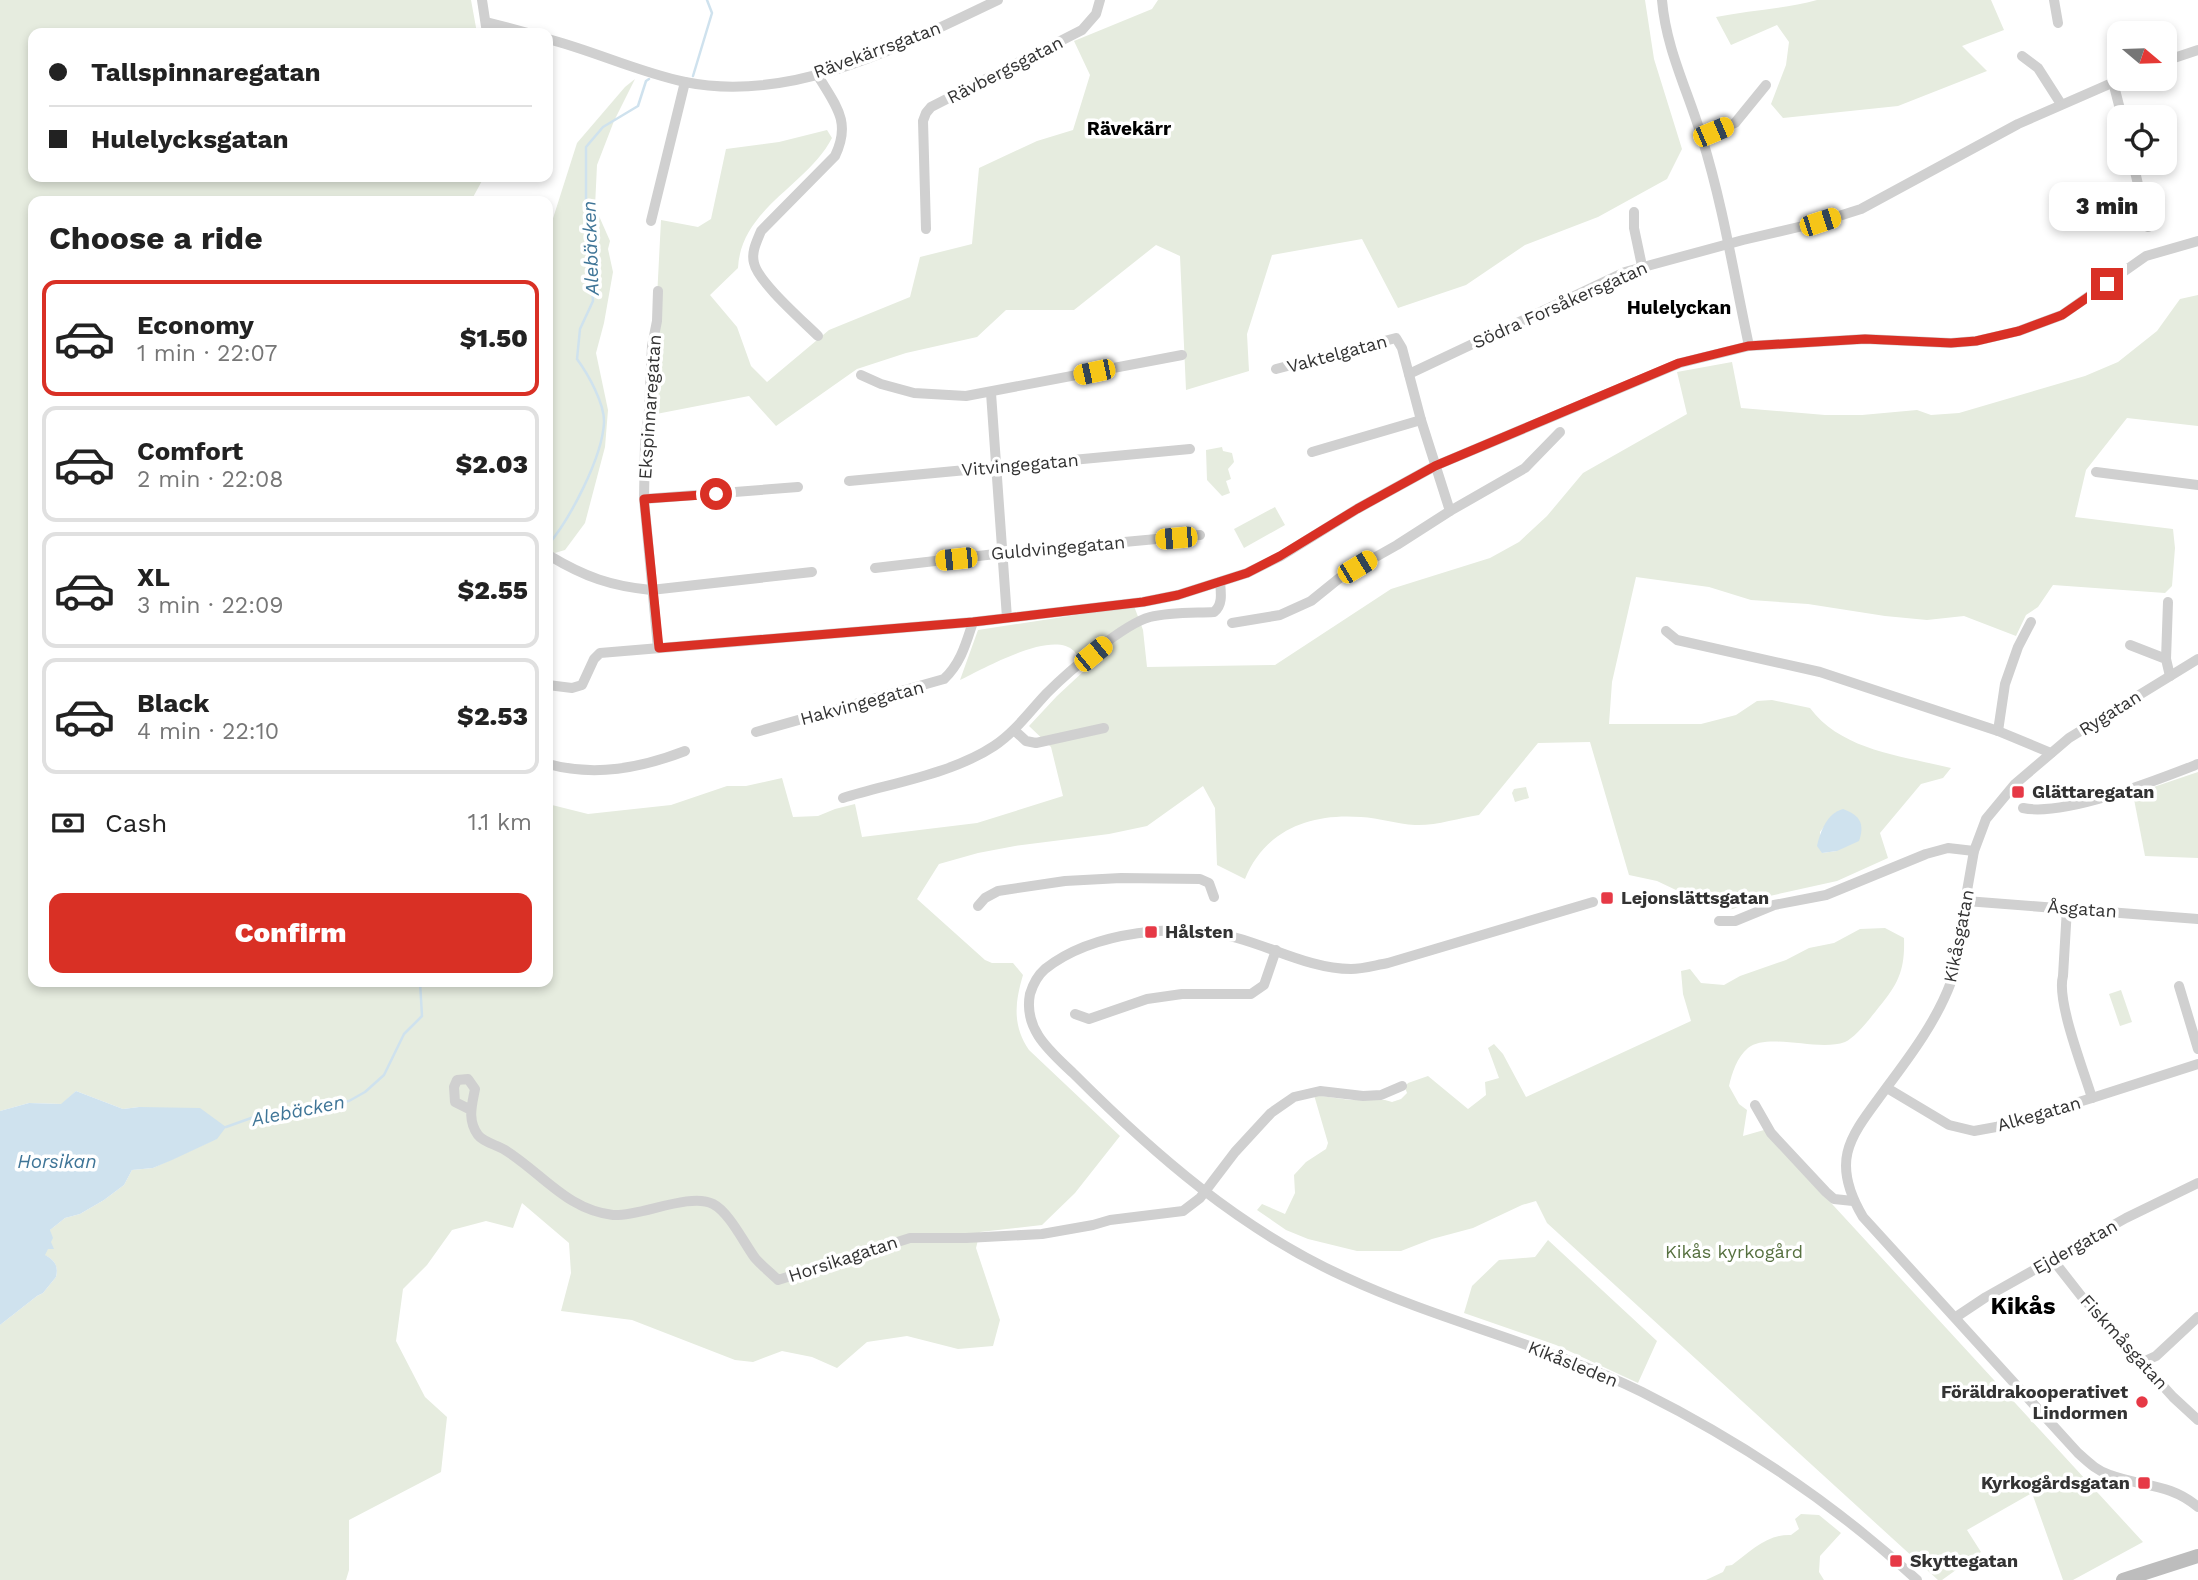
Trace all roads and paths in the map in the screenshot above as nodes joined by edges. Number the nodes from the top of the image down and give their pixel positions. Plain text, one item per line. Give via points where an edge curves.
1 (482, 0) edge
2 (998, 0) edge
3 (1100, 0) edge
4 (1662, 0) edge
5 (2054, 0) edge
6 (486, 22) junction
7 (2058, 23) dead end
8 (487, 28) edge
9 (509, 28) edge
10 (553, 41) edge
11 (2198, 50) edge
12 (2022, 56) dead end
13 (2177, 57) edge
14 (817, 75) junction
15 (685, 82) junction
16 (2107, 84) edge
17 (1766, 85) dead end
18 (2061, 104) junction
19 (1702, 137) junction
20 (2136, 175) edge
21 (1634, 212) dead end
22 (651, 221) dead end
23 (2148, 227) dead end
24 (926, 229) dead end
25 (2198, 240) edge
26 (1728, 244) junction
27 (1642, 267) junction
28 (658, 291) dead end
29 (818, 336) dead end
30 (1748, 346) junction
31 (1182, 355) dead end
32 (1276, 369) dead end
33 (1409, 374) junction
34 (861, 375) dead end
35 (991, 393) junction
36 (1421, 420) junction
37 (1560, 432) dead end
38 (1190, 449) dead end
39 (1312, 452) dead end
40 (1435, 466) junction
41 (998, 468) junction
42 (2096, 472) dead end
43 (849, 481) dead end
44 (2198, 485) edge
45 (798, 487) dead end
46 (644, 499) junction
47 (1450, 511) junction
48 (1200, 535) dead end
49 (1004, 553) junction
50 (553, 558) edge
51 (875, 568) dead end
52 (811, 572) dead end
53 (1220, 582) junction
54 (651, 590) junction
55 (2168, 601) dead end
56 (1007, 618) junction
57 (973, 622) junction
58 (2031, 622) dead end
59 (1232, 623) dead end
60 (1666, 631) dead end
61 (2130, 645) dead end
62 (659, 648) junction
63 (2166, 659) junction
64 (2198, 659) edge
65 (2170, 676) junction
66 (553, 685) edge
67 (1104, 728) dead end
68 (1014, 730) junction
69 (1998, 731) junction
70 (756, 732) dead end
71 (685, 751) dead end
72 (2051, 753) junction
73 (2198, 764) edge
74 (553, 765) edge
75 (843, 798) dead end
76 (2023, 808) dead end
77 (1975, 851) junction
78 (1214, 897) dead end
79 (1966, 901) junction
80 (1593, 902) dead end
81 (978, 906) dead end
82 (2067, 908) junction
83 (2198, 919) edge
84 (1719, 921) dead end
85 (1276, 950) junction
86 (2179, 986) dead end
87 (1075, 1014) dead end
88 (2198, 1048) edge
89 (2198, 1064) edge
90 (1402, 1086) dead end
91 (1887, 1088) junction
92 (2092, 1098) junction
93 (1755, 1105) dead end
94 (471, 1110) dead end
95 (2198, 1183) edge
96 (1204, 1193) junction
97 (1853, 1200) junction
98 (2053, 1260) junction
99 (1956, 1317) junction
100 (2198, 1317) edge
101 (2143, 1362) junction
102 (2198, 1420) edge
103 (2198, 1507) edge
104 (2198, 1556) edge
105 (1917, 1580) edge
106 (2123, 1580) edge

1 - 6 street
2 - 14 street, Rävekärrsgatan via 925,35
3 - 24 street, Rävbergsgatan via 1083,30 926,113
4 - 19 street via 1669,46
5 - 7 street
6 - 8 street
6 - 9 street
10 - 15 street, Rävekärrsgatan
11 - 13 street
12 - 18 street via 2038,68
14 - 15 street, Rävekärrsgatan via 751,86
14 - 29 street via 843,123 841,144 835,156 761,231 754,262 759,276
15 - 22 street
16 - 18 street, Södra Forsåkersgatan
17 - 19 street via 1735,123
18 - 26 street, Södra Forsåkersgatan via 1861,209
19 - 26 street
20 - 23 street
21 - 27 street
25 - 30 street via 2146,256 2062,315 2019,331 1951,343 1865,339
26 - 27 street, Södra Forsåkersgatan
26 - 30 street
27 - 33 street, Södra Forsåkersgatan
28 - 46 street, Ekspinnaregatan
30 - 40 street via 1679,363
31 - 35 street
32 - 33 street, Vaktelgatan via 1396,338
33 - 36 street, Vaktelgatan
34 - 35 street via 937,396
35 - 41 street
36 - 39 street
36 - 40 street, Vaktelgatan
37 - 47 street via 1525,468
38 - 41 street, Vitvingegatan
40 - 47 street, Vaktelgatan
40 - 53 street via 1280,556
41 - 43 street, Vitvingegatan
41 - 49 street
42 - 44 street
45 - 46 street
46 - 54 street, Ekspinnaregatan
47 - 59 street via 1342,576 1311,601 1280,615
48 - 49 street, Guldvingegatan
49 - 51 street, Guldvingegatan
49 - 56 street
50 - 54 street via 593,579
52 - 54 street
53 - 56 street via 1143,602
53 - 68 street via 1219,608 1214,612 1160,615 1131,625 1050,690
54 - 62 street, Ekspinnaregatan
55 - 63 street
56 - 57 street
57 - 62 street
57 - 70 street, Hakvingegatan via 964,651 944,679
58 - 69 street via 2005,684
60 - 69 street via 1676,640 1821,672
61 - 63 street
62 - 66 street via 600,653 582,685
63 - 65 street
64 - 65 street, Rygatan
65 - 72 street, Rygatan
67 - 68 street via 1036,743
68 - 75 street via 959,764
69 - 72 street
71 - 74 street via 632,768 586,771
72 - 77 street, Kikåsgatan via 2015,784 1986,819
73 - 76 street via 2104,797 2037,811
77 - 79 street, Kikåsgatan
77 - 84 street via 1948,848 1926,854 1826,895 1774,905 1735,921
78 - 81 street via 1213,887 1200,879 1103,878 1009,888 990,894
79 - 82 street, Åsgatan
79 - 91 street, Kikåsgatan via 1945,999
80 - 85 street via 1353,969
82 - 83 street, Åsgatan
82 - 92 street via 2060,986
85 - 87 street via 1264,985 1254,993 1182,994 1147,999 1089,1019
85 - 96 street via 1236,937 1163,930 1107,940 1082,950 1046,968 1031,989 1030,1020 1044,1044 1143,1141
86 - 88 street
89 - 92 street, Alkegatan
90 - 96 street via 1381,1095 1320,1091 1294,1097 1271,1113
91 - 92 street, Alkegatan via 1949,1125 1974,1131
91 - 97 street, Kikåsgatan via 1851,1139 1846,1169
93 - 97 street via 1772,1133 1826,1192 1834,1199
94 - 96 street, Horsikagatan via 470,1119 479,1137 506,1151 571,1202 593,1211 616,1215 680,1203 712,1203 778,1280 903,1240 1042,1234 1183,1211
95 - 98 street, Ejdergatan
96 - 105 street, Kikåsleden via 1344,1276 1602,1375 1714,1431 1823,1503
97 - 99 street via 1863,1217
98 - 99 street, Ejdergatan
98 - 101 street, Fiskmåsgatan
99 - 103 street via 2040,1414 2097,1469 2176,1491
100 - 101 street via 2156,1356
101 - 102 street, Fiskmåsgatan
104 - 106 street

